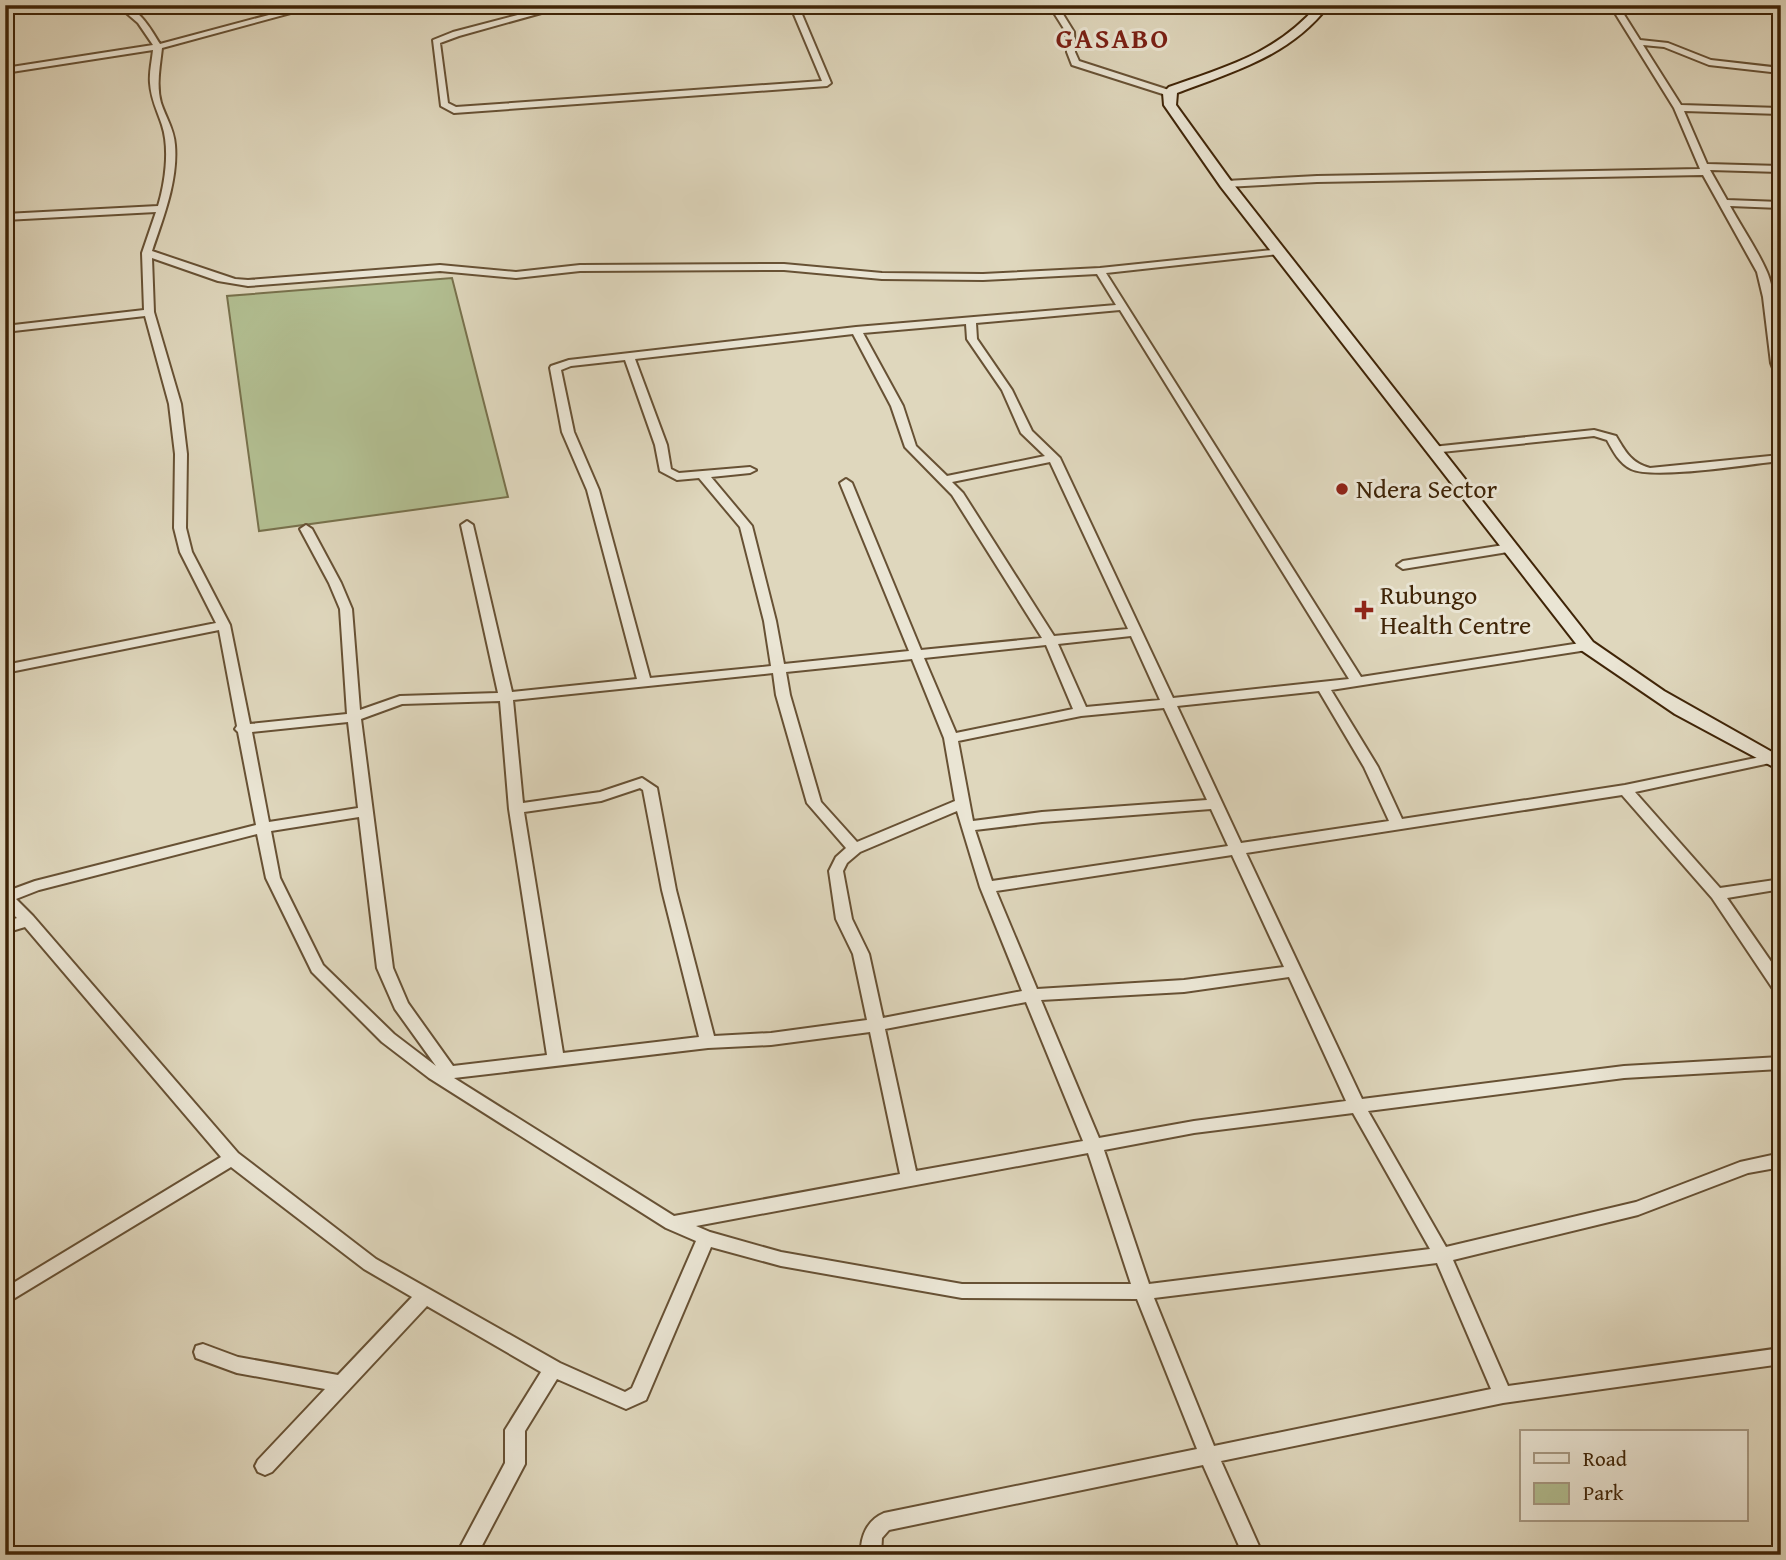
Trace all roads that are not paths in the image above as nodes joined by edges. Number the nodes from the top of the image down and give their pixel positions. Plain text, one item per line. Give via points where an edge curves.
1 (121, 5) edge
2 (316, 5) edge
3 (566, 5) edge
4 (794, 5) edge
5 (1137, 5) edge
6 (1324, 5) edge
7 (1614, 5) edge
8 (1116, 6) edge
9 (1054, 7) edge
10 (1635, 42) junction
11 (158, 47) junction
12 (1781, 71) edge
13 (5, 72) edge
14 (1169, 93) junction
15 (1678, 108) junction
16 (1781, 111) edge
17 (1781, 169) edge
18 (1705, 170) junction
19 (1226, 184) junction
20 (1723, 203) junction
21 (1781, 205) edge
22 (162, 209) junction
23 (5, 217) edge
24 (1279, 251) junction
25 (147, 253) junction
26 (1100, 271) junction
27 (1123, 307) junction
28 (149, 312) junction
29 (971, 323) junction
30 (5, 329) edge
31 (856, 330) junction
32 (629, 356) junction
33 (1781, 376) edge
34 (1432, 450) junction
35 (1054, 458) junction
36 (1781, 458) edge
37 (750, 470) dead end
38 (702, 474) junction
39 (944, 480) junction
40 (846, 483) dead end
41 (467, 525) dead end
42 (306, 529) dead end
43 (1510, 548) junction
44 (1403, 565) dead end
45 (224, 625) junction
46 (1135, 632) junction
47 (1051, 642) junction
48 (1587, 646) junction
49 (917, 655) junction
50 (5, 668) edge
51 (779, 669) junction
52 (1356, 681) junction
53 (644, 682) junction
54 (1323, 687) junction
55 (506, 697) junction
56 (1168, 703) junction
57 (1081, 712) junction
58 (354, 717) junction
59 (242, 729) junction
60 (951, 738) junction
61 (1776, 762) edge
62 (1625, 790) junction
63 (962, 804) junction
64 (1214, 804) junction
65 (516, 808) junction
66 (366, 811) junction
67 (1398, 824) junction
68 (967, 827) junction
69 (263, 828) junction
70 (855, 849) junction
71 (1237, 849) junction
72 (1781, 884) edge
73 (987, 887) junction
74 (1717, 894) junction
75 (5, 898) edge
76 (28, 920) junction
77 (5, 928) edge
78 (1293, 971) junction
79 (1781, 988) edge
80 (1031, 995) junction
81 (875, 1025) junction
82 (708, 1042) junction
83 (556, 1058) junction
84 (1781, 1063) edge
85 (442, 1073) junction
86 (1357, 1106) junction
87 (1094, 1147) junction
88 (232, 1158) junction
89 (1781, 1160) edge
90 (909, 1177) junction
91 (672, 1223) junction
92 (706, 1238) junction
93 (1442, 1255) junction
94 (1143, 1292) junction
95 (425, 1296) junction
96 (5, 1297) edge
97 (203, 1352) dead end
98 (1781, 1356) edge
99 (553, 1369) junction
100 (342, 1384) junction
101 (1503, 1395) junction
102 (1209, 1456) junction
103 (265, 1466) dead end
104 (466, 1555) edge
105 (872, 1555) edge
106 (1253, 1555) edge

1 - 11 street via 141,21
2 - 11 street
3 - 4 street via 436,42 444,104 454,110 827,83
5 - 8 street
6 - 14 main road via 1297,36 1252,64
7 - 10 street
8 - 9 street
9 - 14 street via 1070,32 1075,63
10 - 12 street via 1665,46 1709,62
10 - 15 street
11 - 13 street
11 - 22 street via 157,103 171,146
14 - 19 main road via 1170,105
15 - 16 street
15 - 18 street
17 - 18 street
18 - 19 street
18 - 20 street
19 - 24 main road
20 - 21 street
20 - 33 street via 1765,280 1769,331
22 - 23 street
22 - 25 street
24 - 26 street
24 - 34 main road
25 - 26 street via 182,262 222,281 247,283 440,268 516,275 663,266 784,267 882,276
25 - 28 street
26 - 27 street
27 - 29 street
27 - 52 street
28 - 30 street
28 - 45 street via 175,404 181,454 180,528 186,552
29 - 31 street
29 - 35 street via 972,339 1007,390 1027,433
31 - 32 street
31 - 39 street via 897,407 911,447
32 - 38 street via 666,471 677,477
32 - 53 street via 569,363 555,368 555,373 568,432 593,490
34 - 36 street via 1594,433 1612,439 1622,459 1635,469
34 - 43 main road
35 - 39 street
35 - 46 street
37 - 38 street
38 - 51 street via 746,526
39 - 47 street via 957,493
40 - 49 street
41 - 55 street
42 - 58 street via 346,609
43 - 44 street
43 - 48 main road
45 - 50 street
45 - 59 street
46 - 47 street
46 - 56 street
47 - 49 street
47 - 57 street
48 - 52 street
48 - 61 main road via 1677,709
49 - 51 street
49 - 60 street
51 - 53 street
51 - 70 street via 814,803
52 - 54 street
53 - 55 street
54 - 56 street
54 - 67 street via 1371,767
55 - 58 street via 400,700
55 - 65 street
56 - 57 street
56 - 64 street
57 - 60 street
58 - 59 street
58 - 66 street
59 - 69 street
60 - 63 street
61 - 62 street
62 - 67 street
62 - 74 street
63 - 68 street
63 - 70 street
64 - 68 street
64 - 71 street
65 - 82 street via 588,798 642,783 650,788 669,890
65 - 83 street
66 - 69 street
66 - 85 street via 386,968 401,1005
67 - 71 street
68 - 73 street
69 - 75 street via 97,869
69 - 85 street via 273,878 317,968 388,1038
70 - 81 street via 836,871 844,919 861,954
71 - 73 street
71 - 78 street
72 - 74 street
73 - 80 street
74 - 79 street
75 - 76 street
76 - 77 street
76 - 88 street
78 - 80 street via 1184,986
78 - 86 street
80 - 81 street
80 - 87 street
81 - 82 street
81 - 90 street
82 - 83 street
83 - 85 street
84 - 86 street via 1624,1072
85 - 91 street
86 - 87 street via 1194,1127
86 - 93 street
87 - 90 street
87 - 94 street
88 - 95 street via 370,1264
88 - 96 street
89 - 93 street via 1745,1167 1638,1208
90 - 91 street
91 - 92 street
92 - 94 street via 781,1259 962,1291
92 - 99 street via 639,1394 626,1401
93 - 94 street
93 - 101 street
94 - 102 street
95 - 99 street
95 - 100 street
97 - 100 street via 237,1365
98 - 101 street
99 - 104 street via 515,1430 515,1464
100 - 103 street
101 - 102 street
102 - 105 street via 884,1522 871,1539
102 - 106 street

